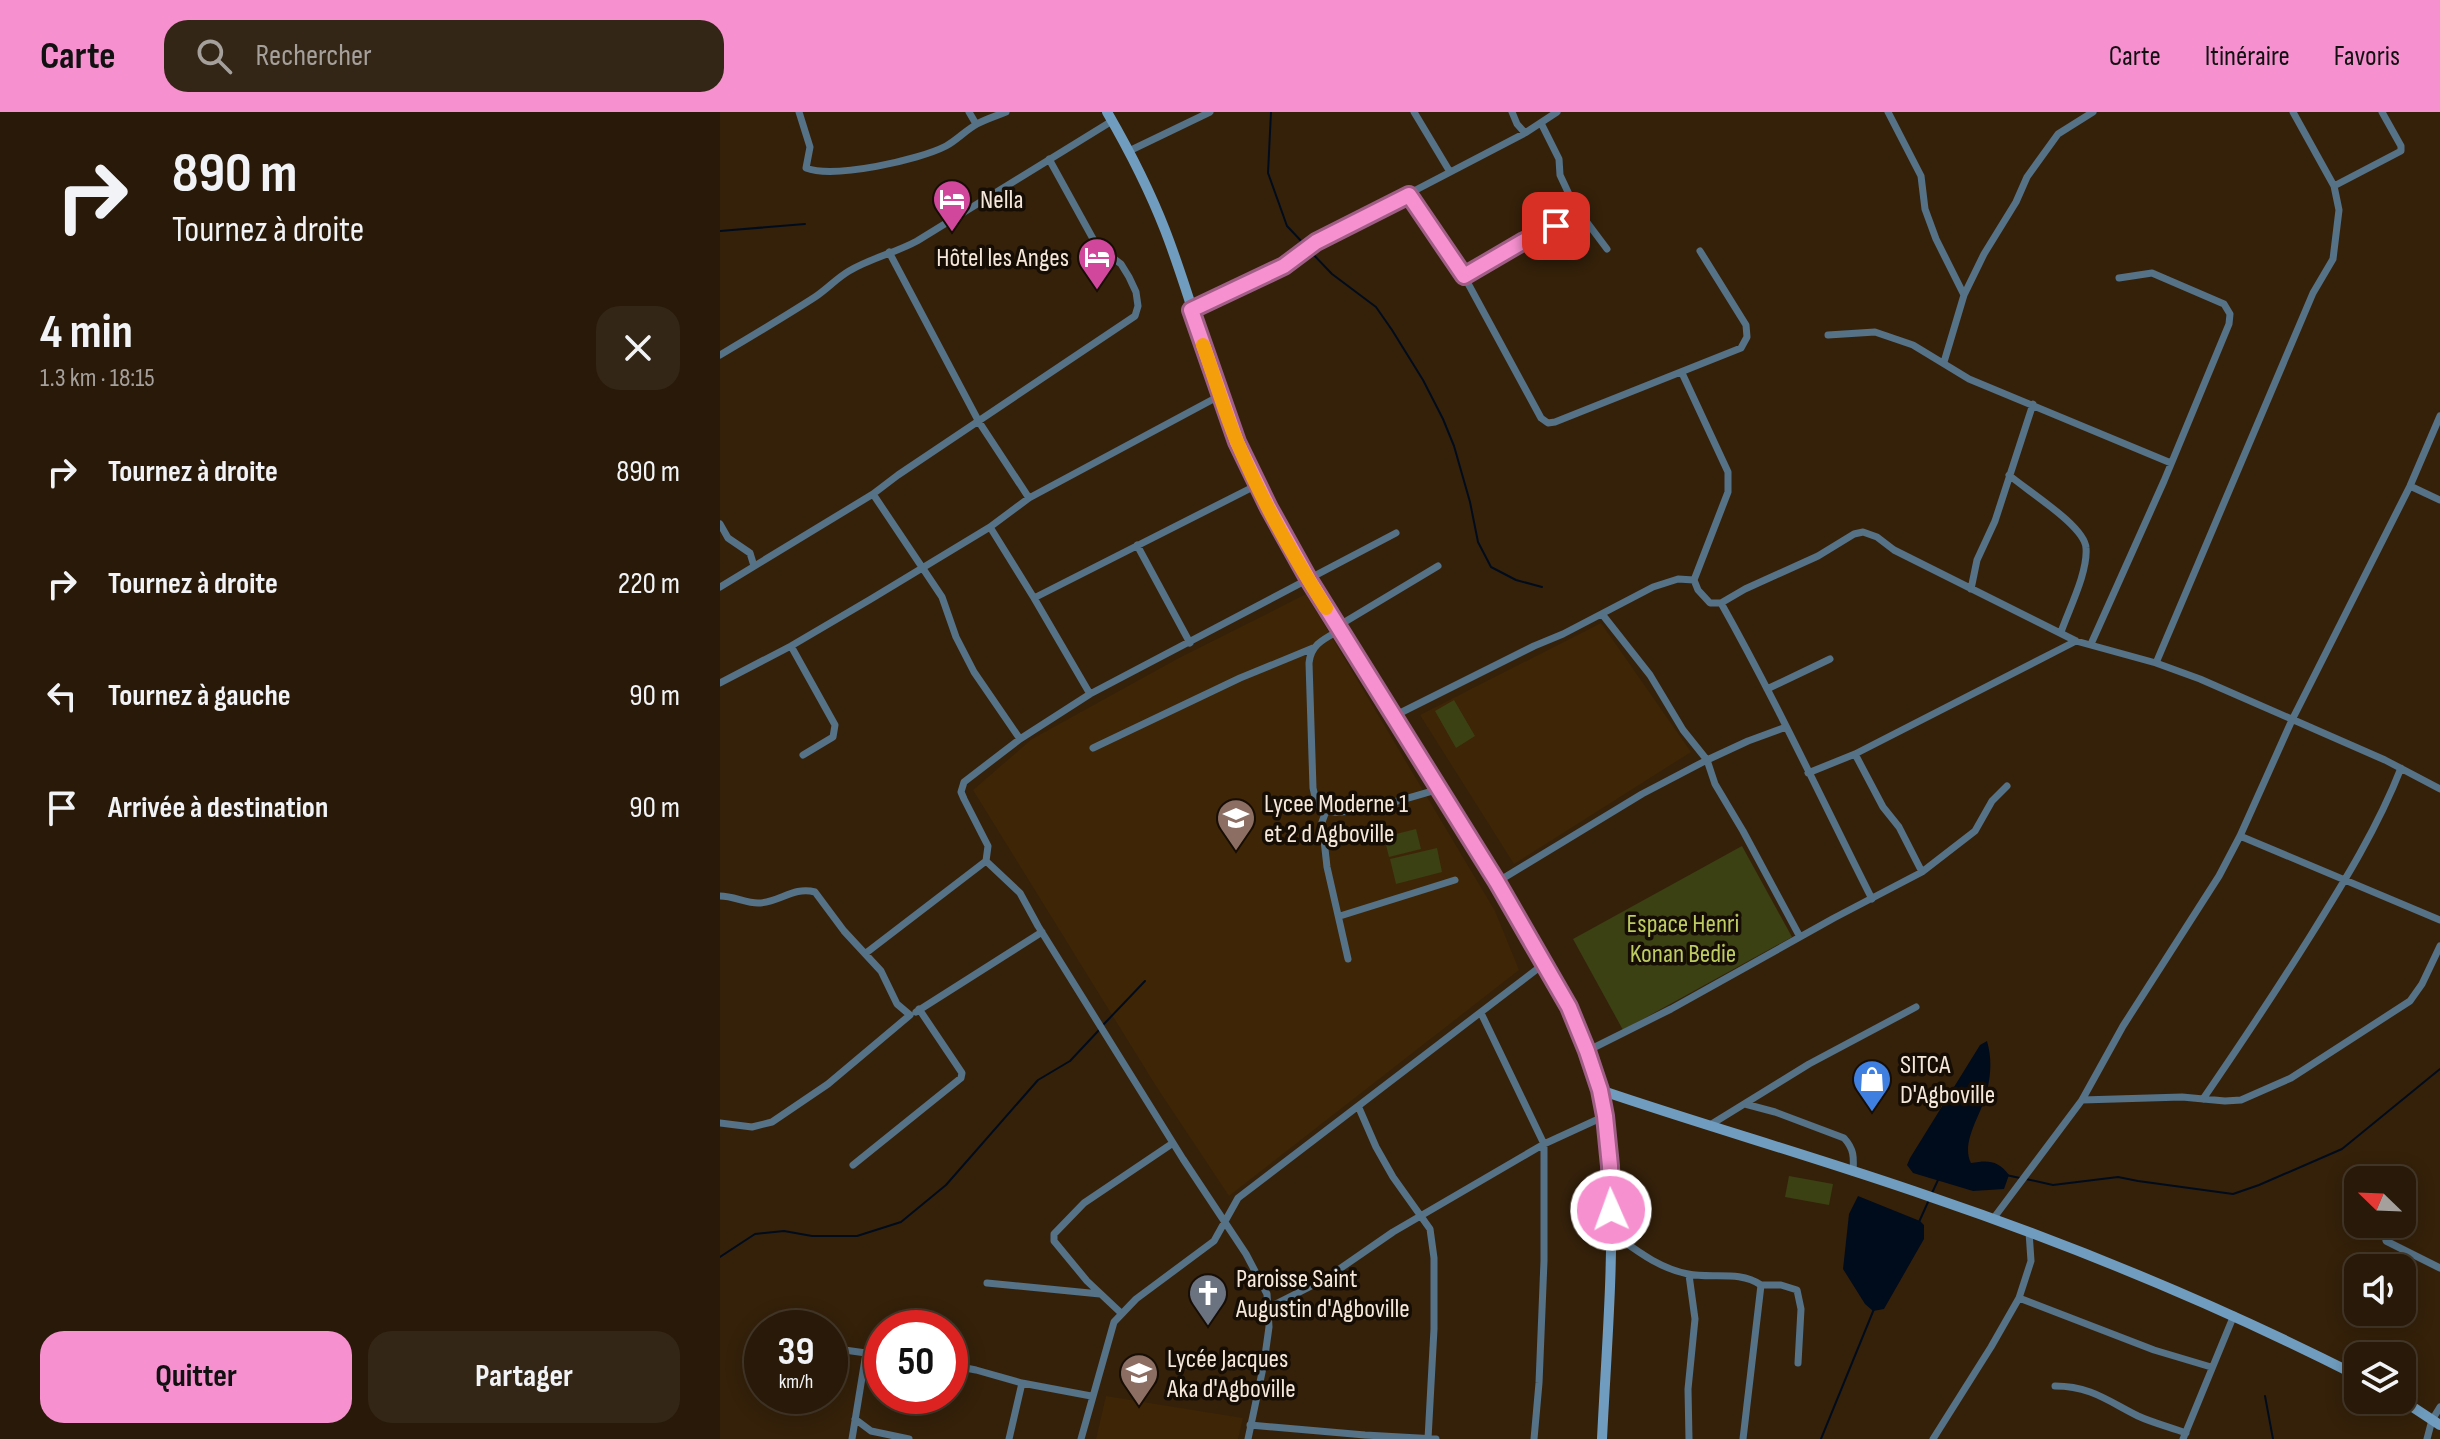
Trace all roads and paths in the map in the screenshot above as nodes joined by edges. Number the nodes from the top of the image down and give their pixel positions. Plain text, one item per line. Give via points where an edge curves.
1 (799, 112) edge
2 (969, 112) edge
3 (1006, 112) edge
4 (1210, 112) edge
5 (1414, 112) edge
6 (1512, 112) edge
7 (1557, 112) edge
8 (1888, 112) edge
9 (2093, 112) edge
10 (2293, 112) edge
11 (2382, 112) edge
12 (1110, 117) edge
13 (1541, 123) junction
14 (976, 124) junction
15 (1525, 133) junction
16 (1129, 151) junction
17 (1049, 159) junction
18 (1450, 172) junction
19 (2334, 186) junction
20 (1409, 195) junction
21 (1556, 226) dead end
22 (1607, 249) dead end
23 (1700, 251) dead end
24 (889, 252) junction
25 (1464, 276) junction
26 (2119, 278) dead end
27 (1964, 295) junction
28 (1191, 310) junction
29 (1828, 335) dead end
30 (720, 355) edge
31 (1944, 362) junction
32 (1682, 373) junction
33 (1221, 395) junction
34 (2033, 404) junction
35 (2440, 416) edge
36 (979, 422) junction
37 (2171, 463) junction
38 (2009, 475) junction
39 (1257, 485) junction
40 (2410, 486) junction
41 (873, 494) junction
42 (1029, 498) junction
43 (2440, 500) edge
44 (720, 524) edge
45 (990, 527) junction
46 (1396, 533) dead end
47 (1137, 545) junction
48 (754, 566) junction
49 (922, 566) junction
50 (1438, 566) dead end
51 (1309, 580) junction
52 (1694, 580) junction
53 (720, 587) edge
54 (1971, 589) junction
55 (1034, 598) junction
56 (1721, 603) junction
57 (1602, 614) junction
58 (1339, 628) junction
59 (2061, 632) junction
60 (2076, 641) junction
61 (1190, 643) junction
62 (2091, 644) junction
63 (791, 646) junction
64 (1313, 648) junction
65 (1830, 659) dead end
66 (2156, 663) junction
67 (720, 683) edge
68 (1767, 689) junction
69 (1090, 694) junction
70 (1394, 716) junction
71 (2292, 720) junction
72 (1786, 727) junction
73 (1020, 739) junction
74 (1093, 748) dead end
75 (1855, 754) junction
76 (803, 755) dead end
77 (1707, 760) junction
78 (2401, 768) junction
79 (1808, 773) junction
80 (2007, 786) dead end
81 (1439, 789) junction
82 (2440, 789) edge
83 (1326, 811) junction
84 (2240, 836) junction
85 (986, 861) junction
86 (1922, 872) junction
87 (1455, 880) dead end
88 (2344, 881) junction
89 (1497, 882) junction
90 (720, 896) edge
91 (1872, 899) junction
92 (1340, 916) junction
93 (2440, 920) edge
94 (1042, 932) junction
95 (1800, 937) junction
96 (2440, 946) edge
97 (866, 953) junction
98 (1348, 959) dead end
99 (1545, 963) junction
100 (1916, 1007) dead end
101 (919, 1009) junction
102 (1481, 1013) junction
103 (910, 1015) junction
104 (1587, 1051) junction
105 (1600, 1090) junction
106 (2203, 1099) junction
107 (2082, 1100) junction
108 (1745, 1104) junction
109 (1359, 1108) junction
110 (1605, 1116) junction
111 (720, 1123) edge
112 (1708, 1126) junction
113 (1173, 1143) junction
114 (1544, 1144) junction
115 (853, 1165) dead end
116 (1853, 1172) junction
117 (1421, 1217) junction
118 (1993, 1219) junction
119 (1224, 1224) junction
120 (2029, 1232) junction
121 (1612, 1233) junction
122 (2386, 1238) edge
123 (2440, 1268) edge
124 (1689, 1275) junction
125 (987, 1283) dead end
126 (1761, 1285) junction
127 (1102, 1294) junction
128 (2019, 1298) junction
129 (1268, 1308) junction
130 (1121, 1313) junction
131 (2234, 1315) junction
132 (1798, 1363) dead end
133 (864, 1365) edge
134 (2211, 1367) junction
135 (968, 1368) edge
136 (2344, 1369) edge
137 (1022, 1383) junction
138 (2055, 1386) dead end
139 (1091, 1396) junction
140 (2440, 1407) edge
141 (2416, 1409) edge
142 (855, 1419) junction
143 (2436, 1422) edge
144 (1250, 1425) junction
145 (2185, 1436) edge
146 (1366, 1437) edge
147 (852, 1439) edge
148 (909, 1439) edge
149 (1009, 1439) edge
150 (1081, 1439) edge
151 (1248, 1439) edge
152 (1428, 1439) edge
153 (1436, 1439) edge
154 (1534, 1439) edge
155 (1602, 1439) edge
156 (1689, 1439) edge
157 (1743, 1439) edge
158 (1933, 1439) edge
159 (2427, 1439) edge

1 - 14 street via 810,147 806,168 817,171 900,161 946,146
2 - 14 street
3 - 14 street
4 - 16 street
5 - 18 street
6 - 15 street
7 - 13 street
8 - 27 street via 1921,176 1925,209
9 - 27 street via 2058,134 2027,177
10 - 19 street
11 - 19 street via 2401,151
12 - 16 main road
12 - 17 street
13 - 15 street
13 - 22 street via 1574,205
15 - 18 street
16 - 28 main road via 1165,231
17 - 24 street via 917,241
17 - 36 street via 1097,246 1129,277 1138,311
18 - 20 street
19 - 66 street via 2339,210 2333,259 2301,319
20 - 25 street
20 - 28 street via 1316,242 1284,266
21 - 25 street
23 - 32 street via 1746,325 1747,337 1741,348
24 - 30 street via 845,273
24 - 36 street
25 - 32 street via 1548,423
26 - 37 street via 2152,273 2224,304 2230,314
27 - 31 street
28 - 33 main road
29 - 31 street via 1875,332
31 - 34 street via 1969,379
32 - 52 street via 1729,481
33 - 39 main road
33 - 42 street
34 - 37 street
34 - 38 street
35 - 40 street
36 - 41 street
36 - 42 street
37 - 62 street
38 - 54 street
38 - 59 street via 2080,533 2086,544 2085,563
39 - 47 street
39 - 51 main road
40 - 43 street
40 - 71 street
41 - 48 street
41 - 49 street
42 - 45 street
44 - 48 street via 728,538 750,553
45 - 49 street
45 - 55 street
46 - 51 street
47 - 55 street
47 - 61 street
48 - 53 street
49 - 63 street
49 - 73 street via 942,597 974,672
50 - 58 street
51 - 58 main road
51 - 61 street
52 - 56 street via 1710,603
52 - 57 street via 1670,581
54 - 56 street via 1863,532
54 - 59 street
55 - 69 street
56 - 68 street
57 - 70 street
57 - 77 street
58 - 64 street
58 - 70 main road
59 - 60 street
60 - 62 street
60 - 75 street
61 - 69 street
62 - 66 street
63 - 67 street
63 - 76 street via 835,725 833,737
64 - 74 street
64 - 83 street via 1308,688 1313,788
65 - 68 street
66 - 71 street
68 - 72 street
69 - 73 street
70 - 81 main road
71 - 78 street
71 - 84 street
72 - 77 street
72 - 79 street
73 - 85 street via 962,785 988,846
75 - 79 street
75 - 86 street
77 - 89 street
77 - 95 street via 1715,784
78 - 82 street
78 - 88 street
79 - 91 street
80 - 86 street via 1975,831
81 - 83 street via 1387,805
81 - 89 main road
83 - 92 street via 1322,822 1327,867
84 - 88 street
84 - 107 street
85 - 94 street via 1020,893
85 - 97 street
86 - 91 street
87 - 92 street
88 - 93 street
88 - 106 street
89 - 99 main road
90 - 97 street via 758,903 794,891 815,892
91 - 95 street
92 - 98 street
94 - 101 street
94 - 113 street
95 - 104 street
96 - 106 street via 2422,984 2394,1012 2260,1093 2241,1100
97 - 103 street via 885,976 897,1004
99 - 102 street
99 - 104 main road
100 - 108 street
101 - 103 street
101 - 115 street via 961,1078
102 - 109 street
102 - 114 street
103 - 111 street via 828,1084 772,1122 761,1127
104 - 105 main road
105 - 110 main road
105 - 112 main road
106 - 107 street
107 - 118 street
108 - 112 street
108 - 116 street via 1844,1138 1852,1146
109 - 117 street via 1376,1147
109 - 119 street via 1238,1198
110 - 114 street
110 - 121 main road
112 - 116 main road
113 - 119 street
113 - 127 street via 1084,1203 1054,1234 1054,1241
114 - 117 street
114 - 154 street
116 - 118 main road
117 - 129 street via 1325,1279
117 - 152 street via 1430,1229 1434,1258
118 - 120 main road
119 - 129 street via 1267,1294
119 - 130 street via 1214,1241
120 - 128 street via 2031,1261
120 - 131 main road
121 - 124 street via 1655,1263
121 - 155 main road
122 - 123 street
124 - 126 street via 1746,1278
124 - 156 street via 1695,1319
125 - 127 street
126 - 132 street via 1793,1288 1800,1296
126 - 157 street
127 - 130 street
128 - 134 street
128 - 158 street
129 - 144 street via 1264,1363
130 - 139 street
131 - 134 street
131 - 136 main road
133 - 142 street
134 - 145 street
135 - 137 street
137 - 139 street
137 - 149 street
138 - 145 street via 2094,1392
139 - 150 street
140 - 143 street
141 - 143 main road
142 - 147 street
142 - 148 street via 871,1431
143 - 159 street
144 - 146 street
144 - 151 street
146 - 152 street
152 - 153 street

